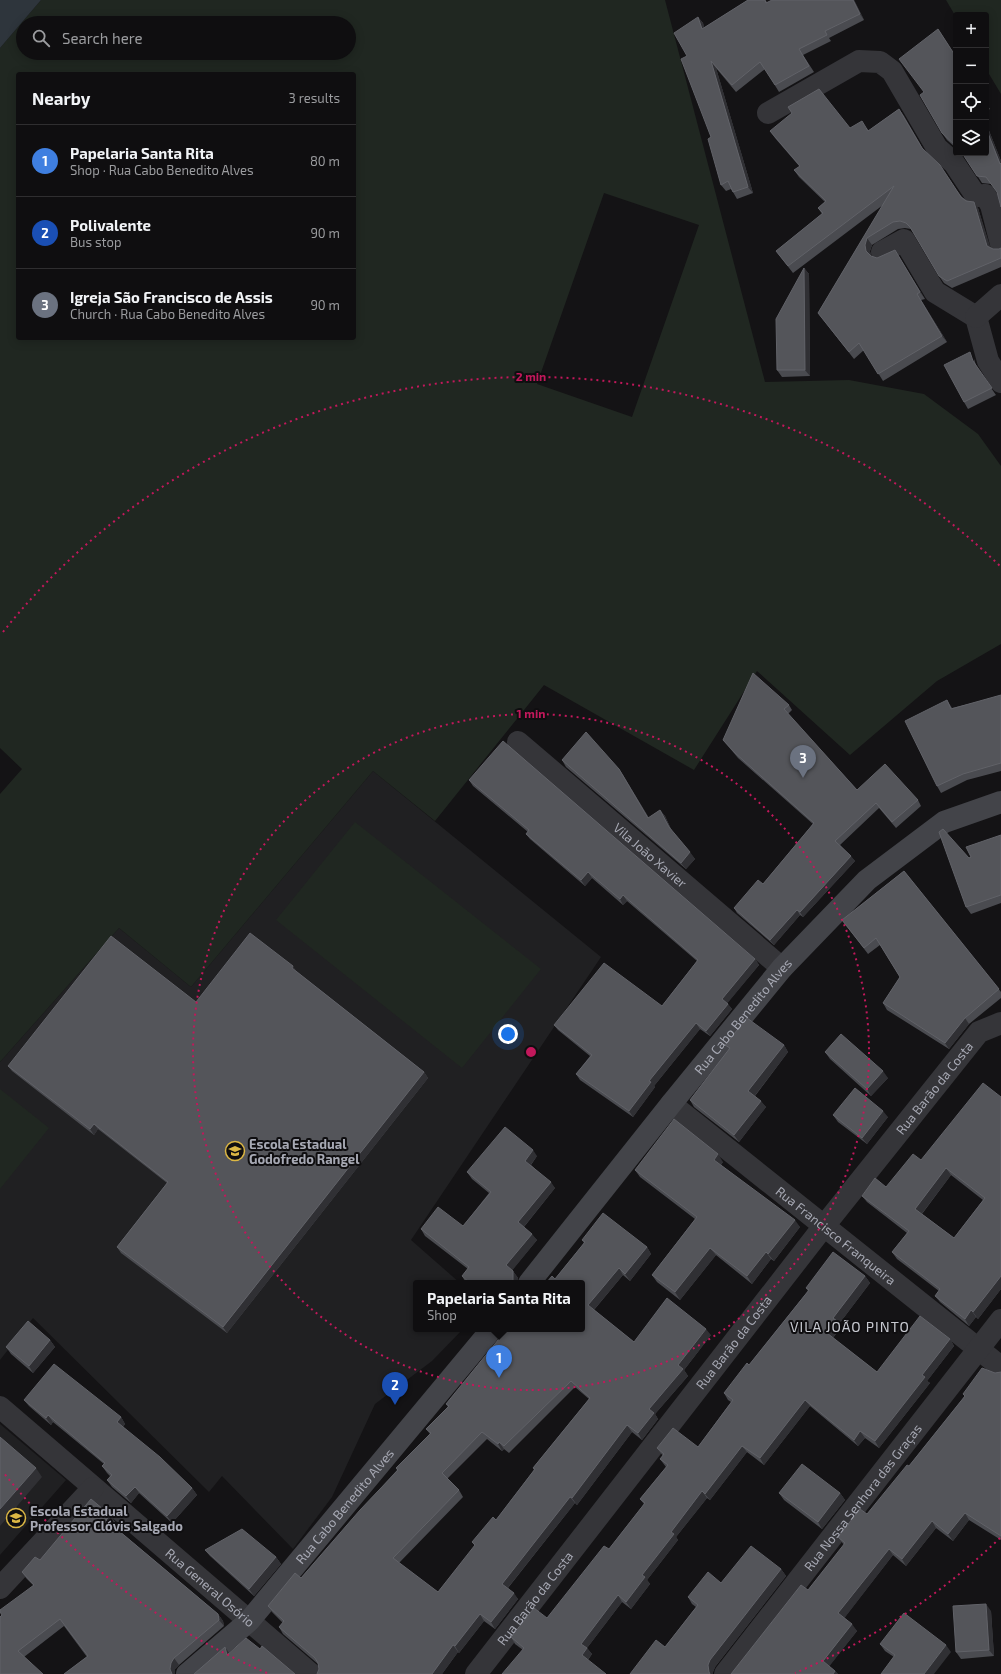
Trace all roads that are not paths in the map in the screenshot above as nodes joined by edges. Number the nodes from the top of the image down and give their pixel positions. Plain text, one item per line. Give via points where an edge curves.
1 (768, 113) dead end
2 (1001, 244) edge
3 (882, 252) dead end
4 (1001, 295) edge
5 (976, 316) junction
6 (1001, 382) edge
7 (518, 742) dead end
8 (1001, 802) edge
9 (782, 968) junction
10 (1001, 1023) edge
11 (671, 1104) junction
12 (824, 1226) junction
13 (532, 1280) edge
14 (1001, 1320) edge
15 (490, 1332) edge
16 (979, 1349) junction
17 (1001, 1367) edge
18 (0, 1407) edge
19 (94, 1488) junction
20 (0, 1588) edge
21 (249, 1621) junction
22 (187, 1674) edge
23 (311, 1674) edge
24 (476, 1674) edge
25 (725, 1674) edge

1 - 2 street via 859,61 880,62 892,71 937,148 954,163 976,196 984,195 991,205
3 - 5 street via 904,240 935,292
4 - 5 street
5 - 6 street via 988,361
7 - 9 street, Vila João Xavier
8 - 9 main road, Rua Cabo Benedito Alves via 944,822 867,880
9 - 11 main road, Rua Cabo Benedito Alves
10 - 12 street, Rua Barão da Costa via 979,1032
11 - 12 street, Rua Francisco Franqueira
11 - 13 main road, Rua Cabo Benedito Alves
12 - 16 street, Rua Francisco Franqueira
12 - 24 street, Rua Barão da Costa
14 - 16 street, Rua Nossa Senhora das Graças
15 - 21 main road, Rua Cabo Benedito Alves
16 - 17 street, Rua Francisco Franqueira
16 - 25 street, Rua Nossa Senhora das Graças
18 - 19 street, Rua General Osório
19 - 20 street
19 - 21 street, Rua General Osório
21 - 22 main road, Rua Cabo Benedito Alves
21 - 23 street, Rua General Osório

